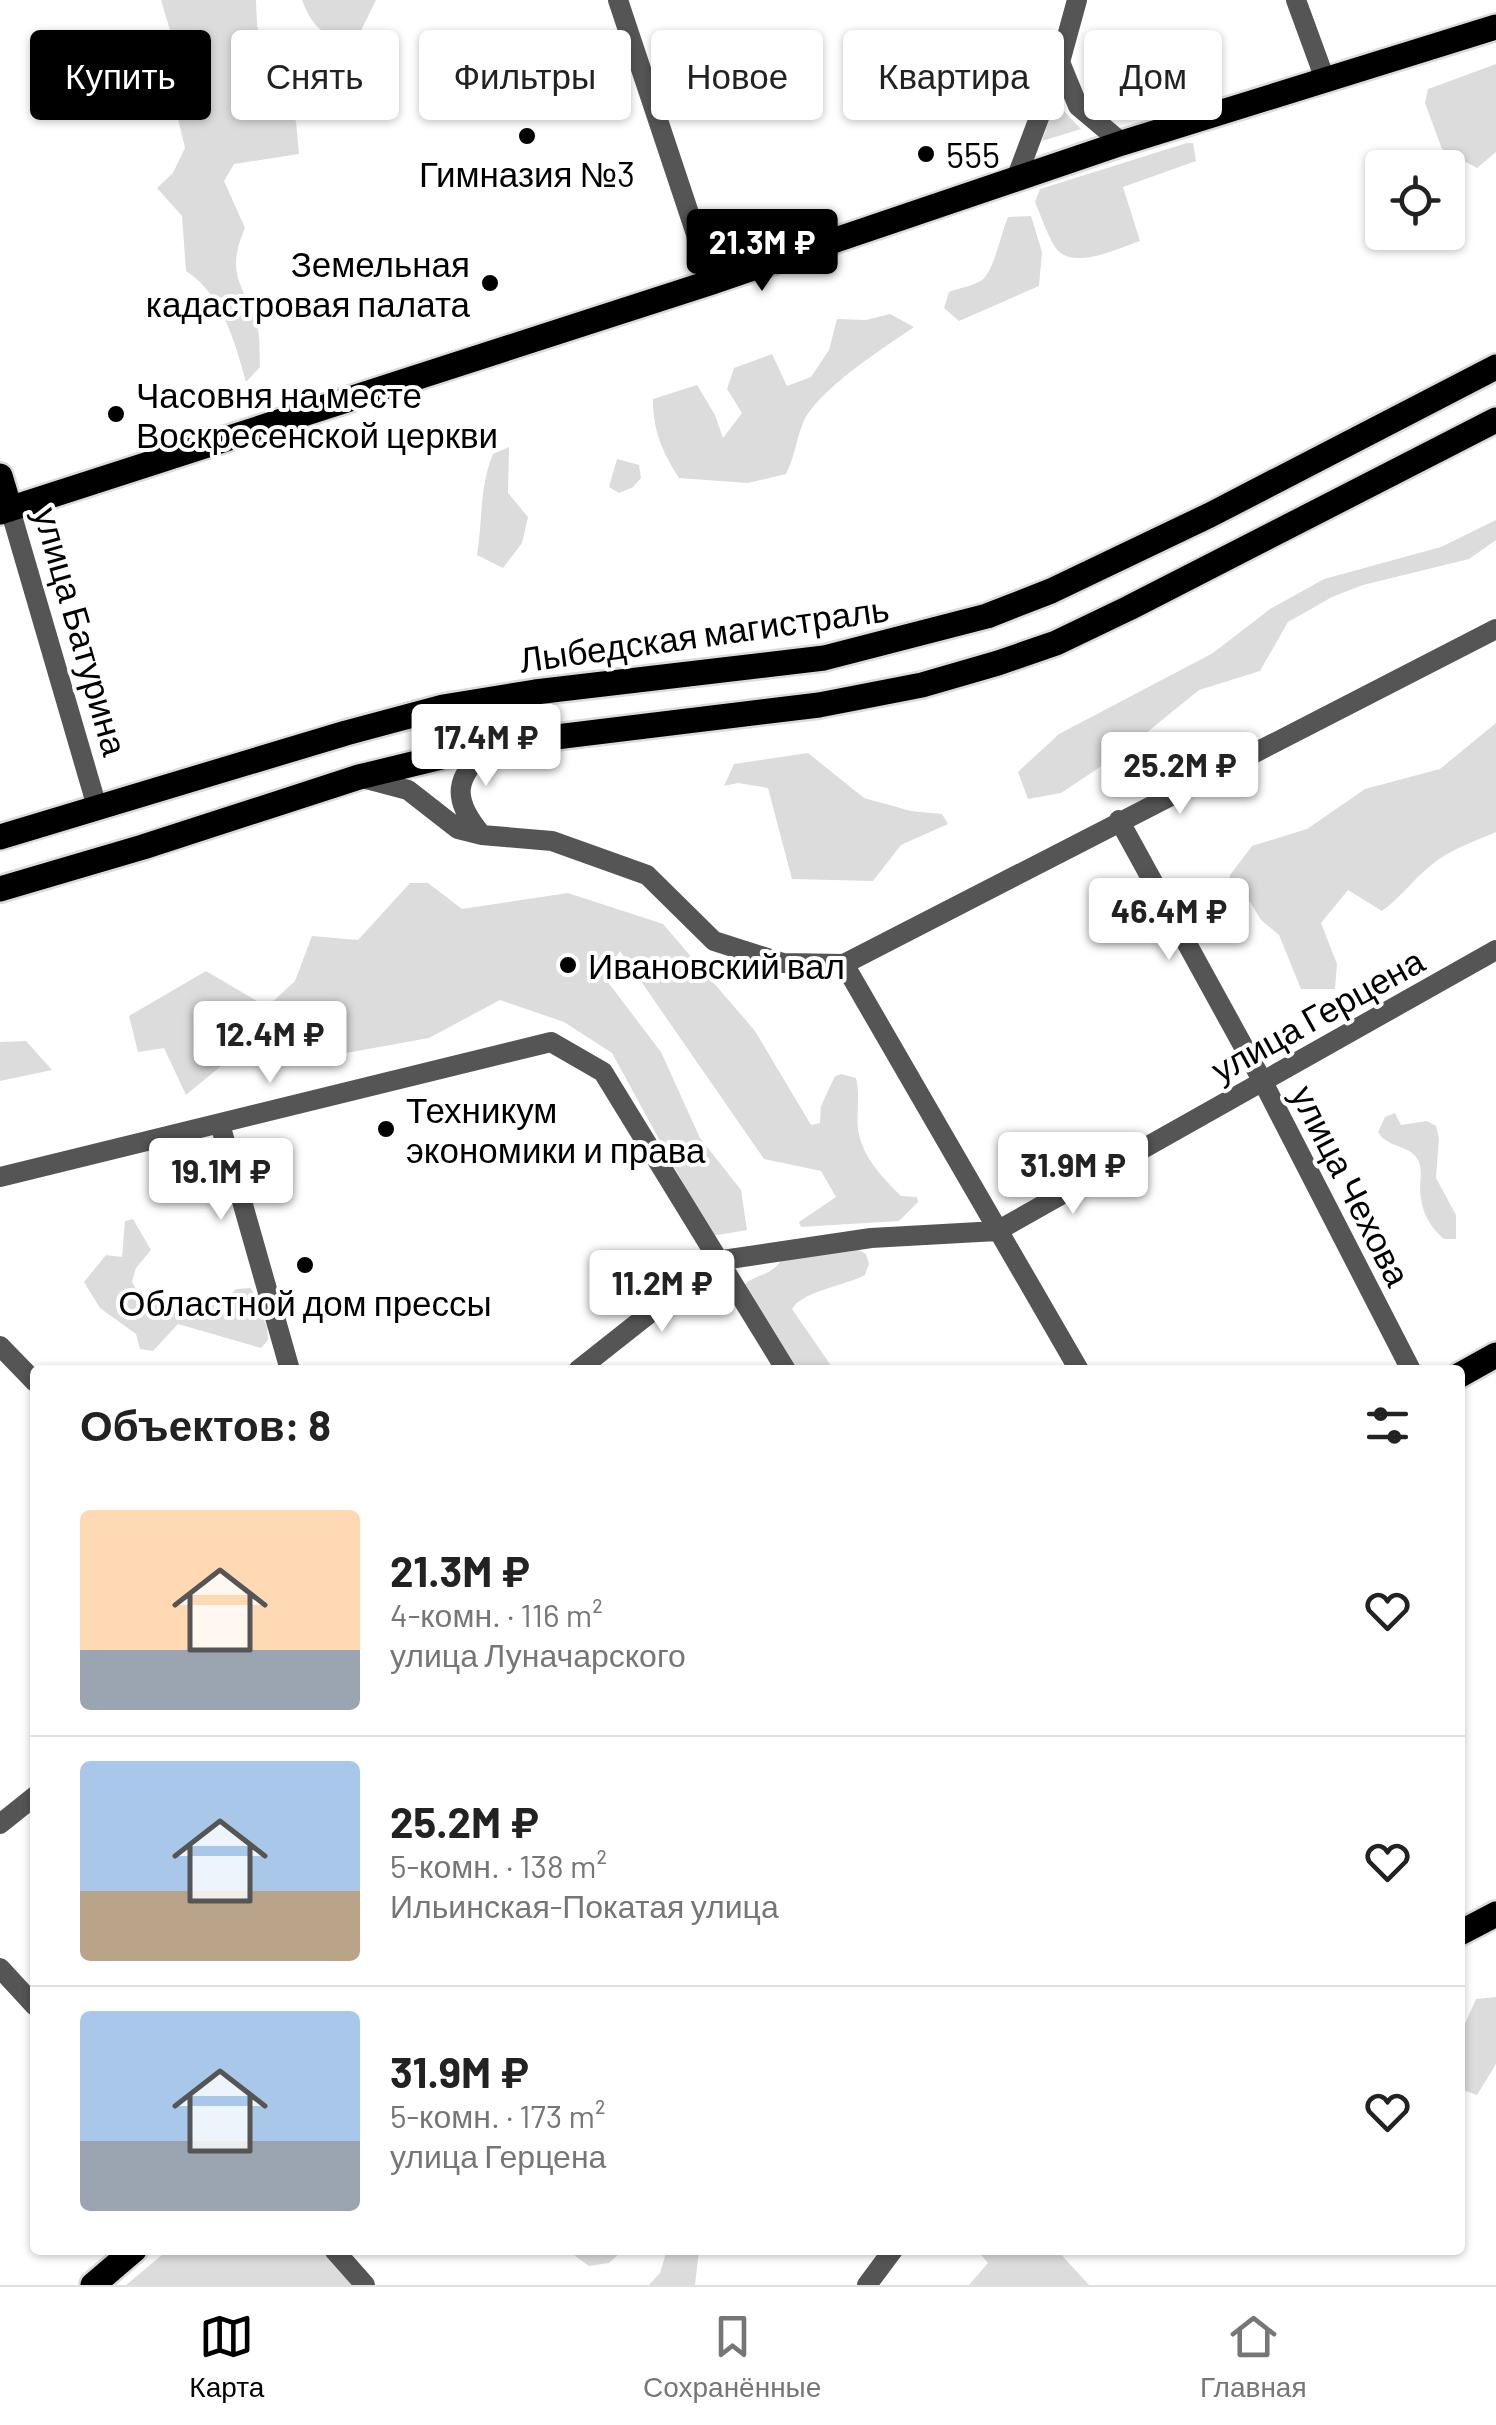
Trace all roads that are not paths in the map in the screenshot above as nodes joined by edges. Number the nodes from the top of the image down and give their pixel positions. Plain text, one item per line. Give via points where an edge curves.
1 (618, 0) edge
2 (1077, 0) edge
3 (1296, 0) edge
4 (1496, 27) edge
5 (1064, 47) edge
6 (1064, 72) edge
7 (1326, 82) junction
8 (1038, 120) edge
9 (1122, 144) junction
10 (1016, 179) junction
11 (712, 282) junction
12 (1496, 368) edge
13 (1496, 420) edge
14 (0, 476) edge
15 (5, 511) edge
16 (1496, 628) edge
17 (491, 745) junction
18 (359, 777) junction
19 (97, 807) junction
20 (1119, 820) junction
21 (482, 835) junction
22 (0, 837) edge
23 (0, 889) edge
24 (1496, 950) edge
25 (844, 964) junction
26 (1263, 1082) junction
27 (220, 1124) junction
28 (0, 1177) edge
29 (997, 1231) junction
30 (716, 1261) junction
31 (0, 1346) edge
32 (1496, 1354) edge
33 (289, 1365) edge
34 (584, 1365) edge
35 (783, 1365) edge
36 (1076, 1365) edge
37 (1408, 1365) edge
38 (1465, 1372) edge
39 (30, 1377) edge
40 (30, 1800) edge
41 (0, 1824) edge
42 (1496, 1914) edge
43 (1465, 1930) edge
44 (0, 1968) edge
45 (30, 2001) edge
46 (128, 2255) edge
47 (338, 2255) edge
48 (889, 2255) edge
49 (93, 2285) edge
50 (365, 2285) edge
51 (867, 2285) edge

1 - 11 street
2 - 5 street
3 - 7 street
4 - 7 main road
6 - 9 street via 1078,106
7 - 9 main road
8 - 10 street
9 - 10 main road
10 - 11 main road
11 - 15 main road
12 - 19 main road, Лыбедская магистраль via 1210,516 987,616 824,658 443,707
13 - 17 main road via 1129,608 998,663 819,705
14 - 15 main road, улица Батурина
15 - 19 street, улица Батурина
16 - 20 street
17 - 18 main road
17 - 21 street via 471,763 459,794
18 - 21 street via 408,790 458,829
18 - 23 main road
19 - 22 main road, Лыбедская магистраль
20 - 25 street
20 - 26 street, улица Чехова
21 - 25 street via 552,841 647,875 714,941 783,964
24 - 26 street, улица Герцена
25 - 29 street
26 - 29 street, улица Герцена
26 - 37 street, улица Чехова
27 - 28 street
27 - 30 street via 551,1042 603,1072
27 - 33 street
29 - 30 street, улица Герцена via 872,1238
29 - 36 street
30 - 34 street
30 - 35 street
31 - 39 street
32 - 38 main road
40 - 41 street
42 - 43 main road
44 - 45 street
46 - 49 main road
47 - 50 street
48 - 51 street

